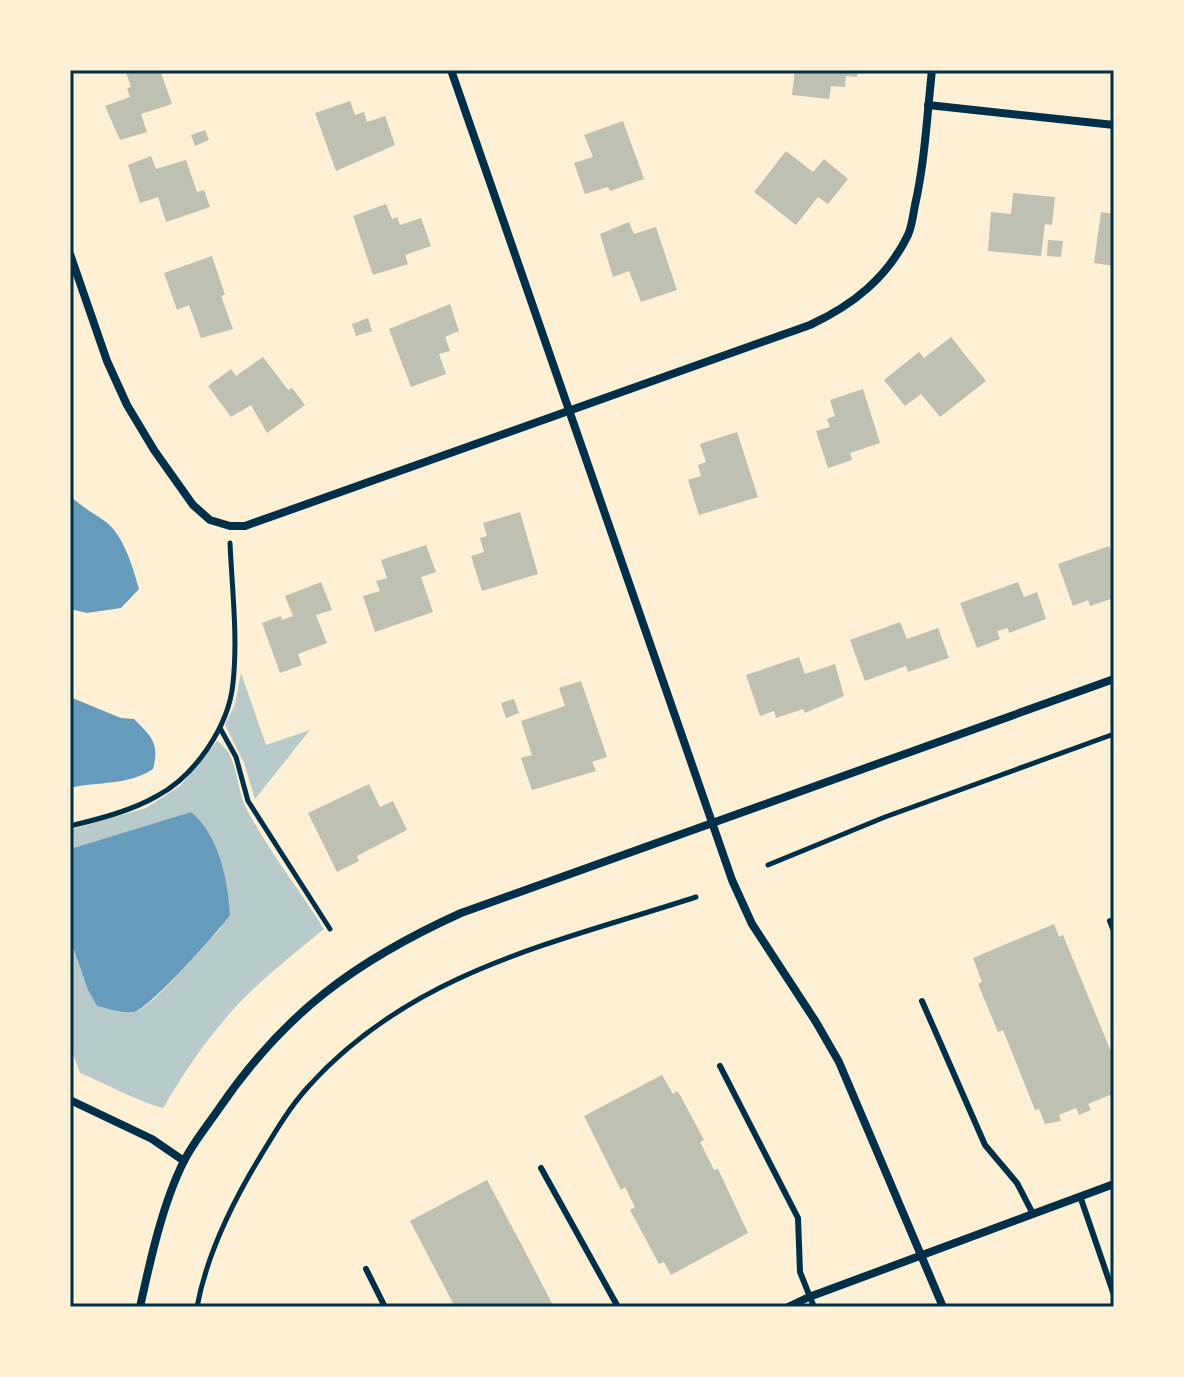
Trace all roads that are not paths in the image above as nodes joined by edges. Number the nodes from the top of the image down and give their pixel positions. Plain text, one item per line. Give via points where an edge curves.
1 (451, 70) edge
2 (932, 70) edge
3 (928, 105) junction
4 (1114, 125) edge
5 (70, 254) edge
6 (569, 411) junction
7 (1114, 679) edge
8 (712, 824) junction
9 (1110, 921) dead end
10 (1114, 931) edge
11 (922, 1001) dead end
12 (720, 1066) dead end
13 (70, 1100) edge
14 (184, 1161) junction
15 (541, 1168) dead end
16 (1114, 1184) edge
17 (1080, 1196) junction
18 (1033, 1214) junction
19 (922, 1257) junction
20 (366, 1269) dead end
21 (1114, 1295) edge
22 (809, 1297) junction
23 (140, 1307) edge
24 (385, 1307) edge
25 (618, 1307) edge
26 (788, 1307) edge
27 (814, 1307) edge
28 (943, 1307) edge

1 - 6 street
2 - 3 street
3 - 4 street
3 - 6 street via 909,233 885,273 860,296 810,325
5 - 6 street via 107,361 138,425 193,505 210,520 230,526 254,524
6 - 8 street
7 - 8 street
8 - 14 street via 461,913 367,961 282,1030 243,1073
8 - 19 street via 752,924 839,1062
9 - 10 lane
11 - 18 lane via 985,1145 1017,1183
12 - 22 lane via 798,1218 800,1272
13 - 14 street via 152,1139
14 - 23 street
15 - 25 lane
16 - 17 street
17 - 18 street
17 - 21 lane
18 - 19 street
19 - 22 street
19 - 28 street
20 - 24 lane
22 - 26 street
22 - 27 lane

